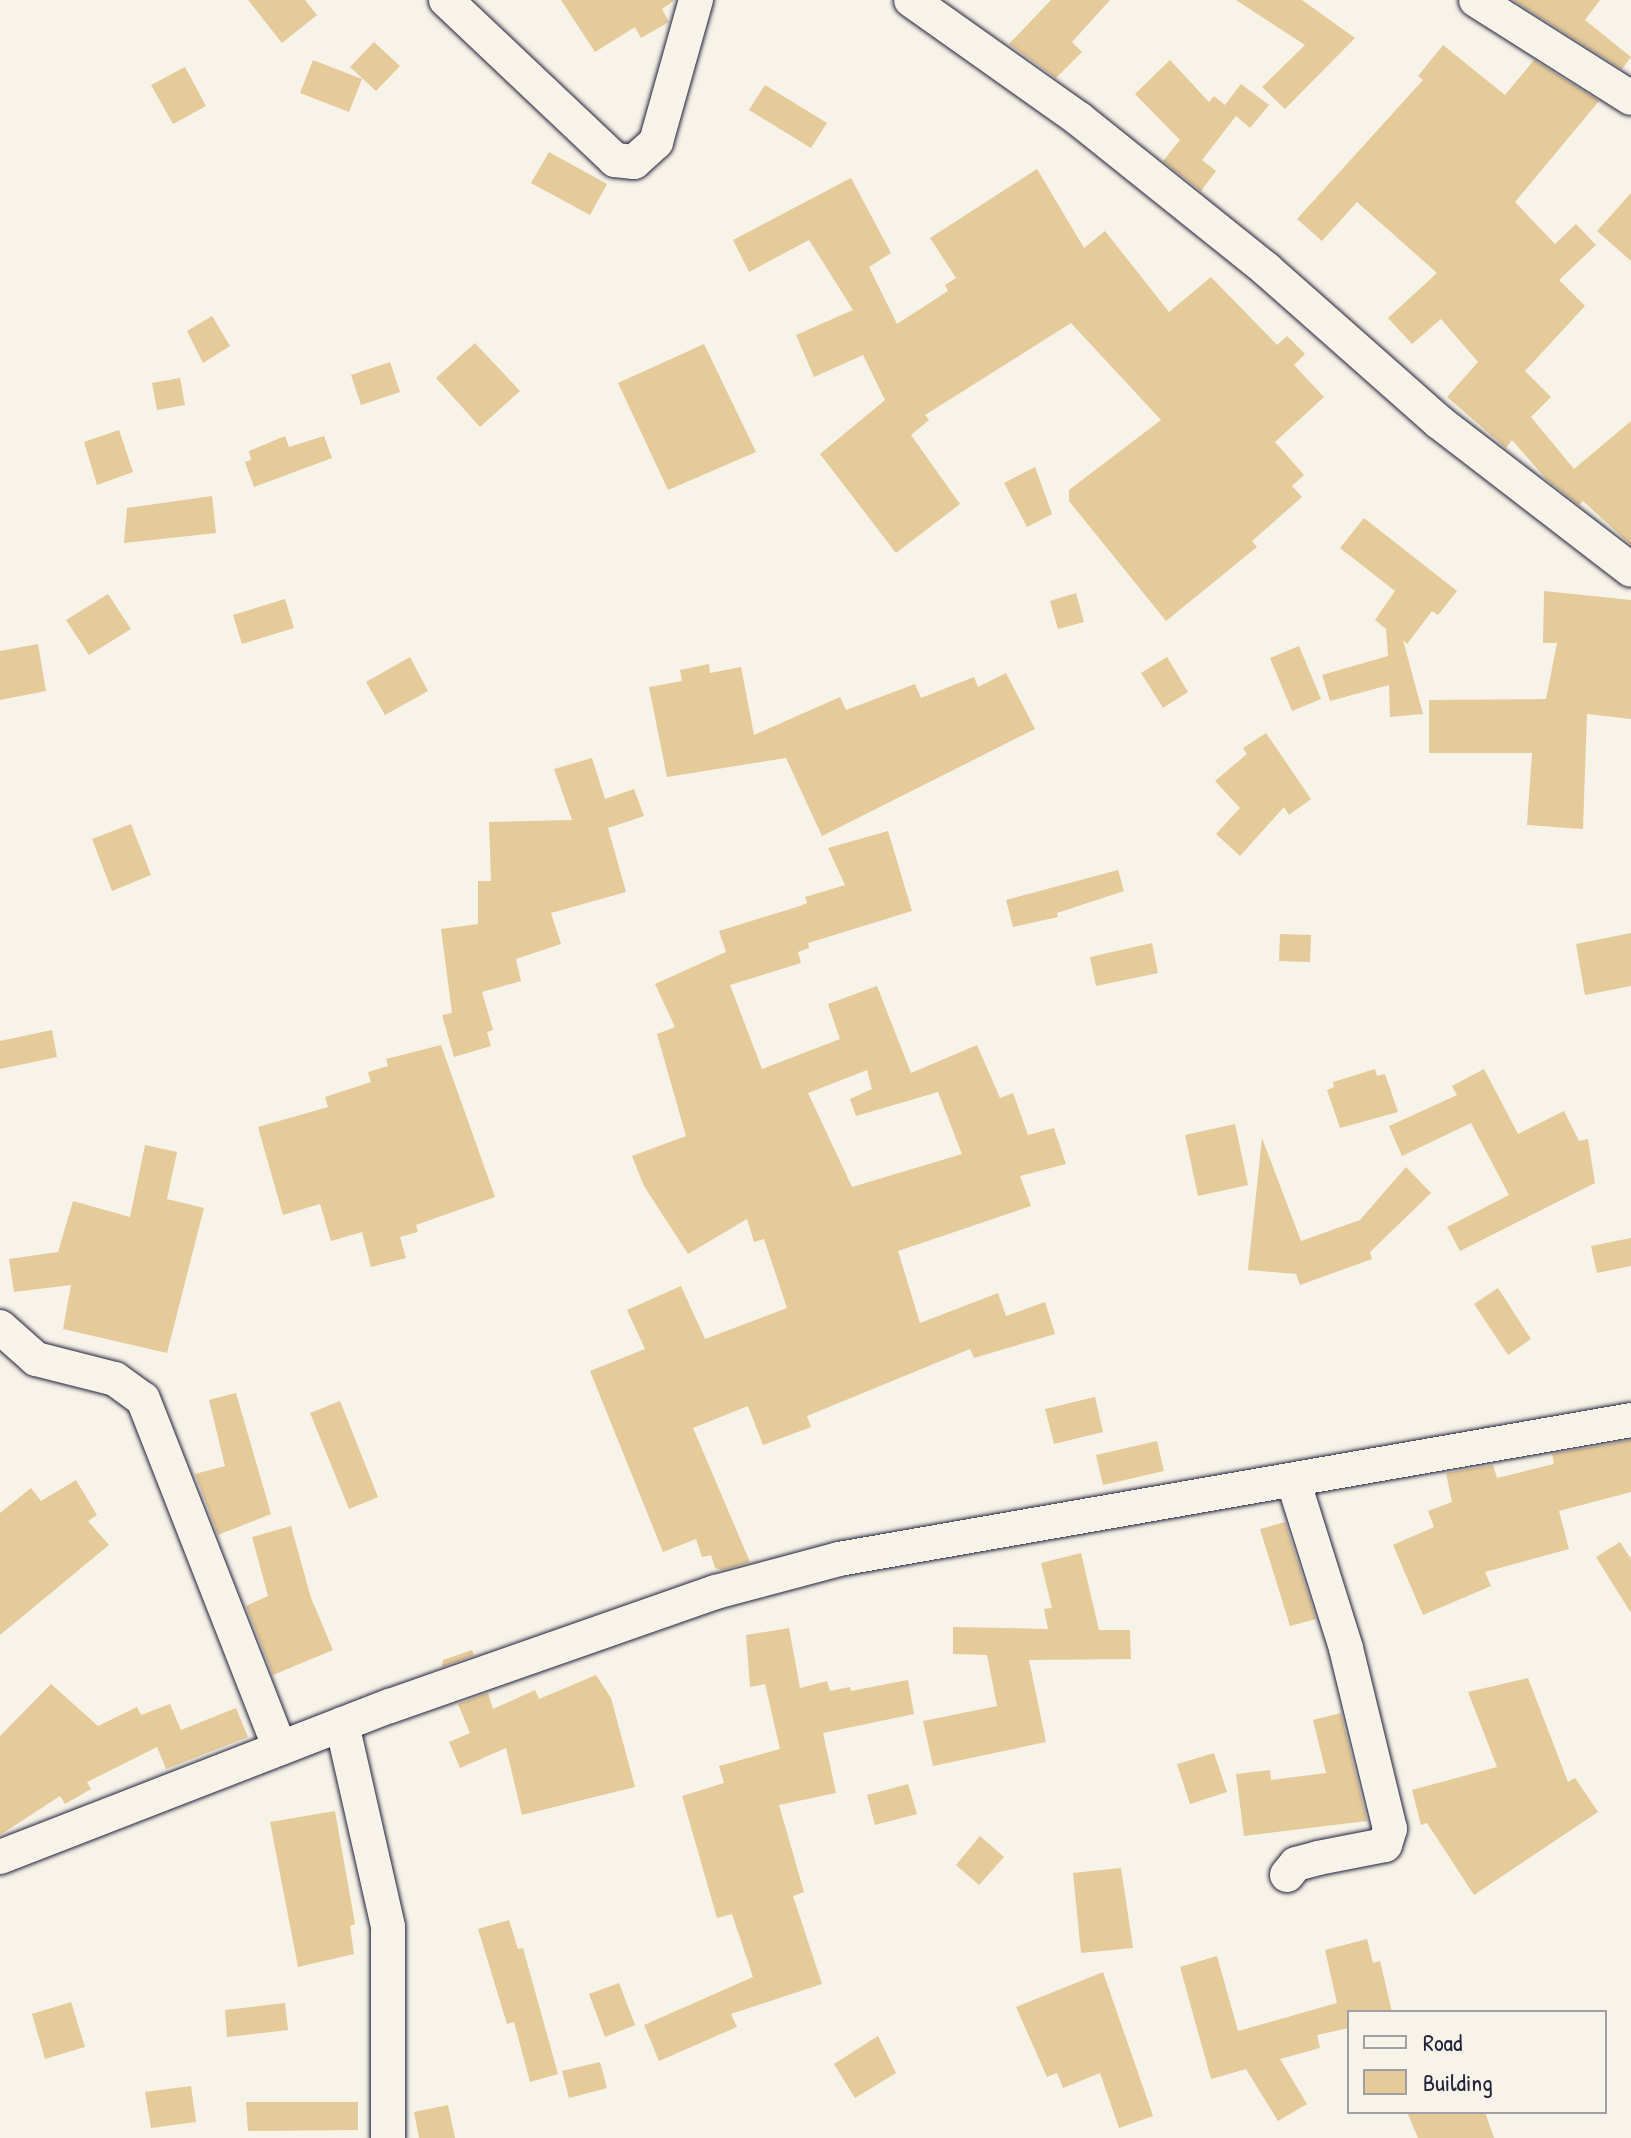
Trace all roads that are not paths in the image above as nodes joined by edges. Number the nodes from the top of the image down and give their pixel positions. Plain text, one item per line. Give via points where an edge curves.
1 (446, 0) edge
2 (696, 0) edge
3 (911, 0) edge
4 (1476, 0) edge
5 (1631, 98) edge
6 (1631, 570) edge
7 (0, 1327) edge
8 (1631, 1420) edge
9 (1293, 1480) junction
10 (342, 1724) junction
11 (280, 1748) junction
12 (0, 1857) edge
13 (1287, 1875) dead end
14 (388, 2138) edge

1 - 2 street via 615,160 634,162 656,142
3 - 6 street via 1079,119 1266,269 1439,422
4 - 5 street
7 - 11 street via 36,1359 115,1379 143,1399
8 - 9 street
9 - 10 street via 839,1559 716,1592
9 - 13 street via 1346,1648 1390,1829 1385,1845 1296,1864
10 - 11 street
10 - 14 street via 388,1927
11 - 12 street

